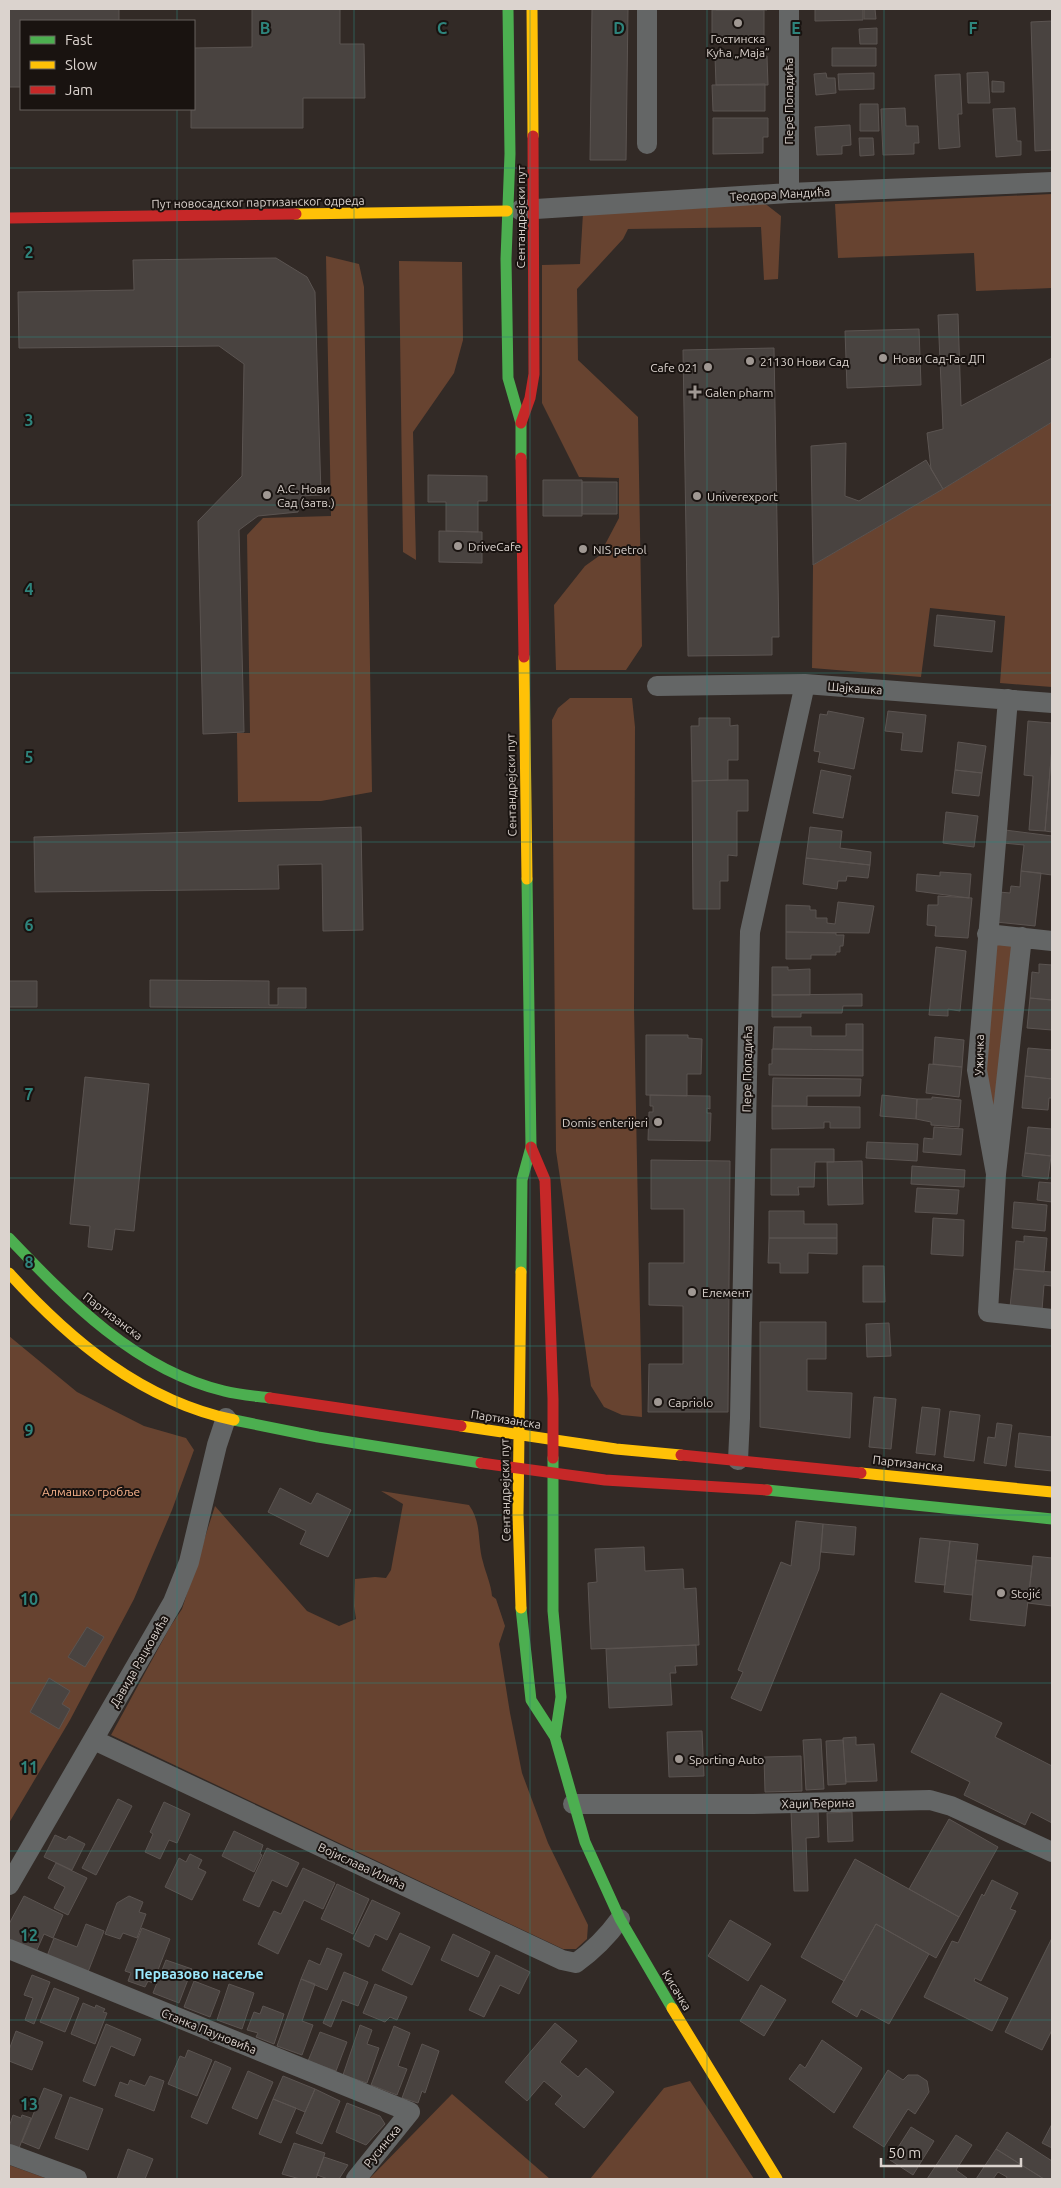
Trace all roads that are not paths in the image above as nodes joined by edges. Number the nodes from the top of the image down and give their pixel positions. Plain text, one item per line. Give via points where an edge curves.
1 (508, 9) edge
2 (532, 9) edge
3 (647, 9) edge
4 (789, 9) edge
5 (647, 144) dead end
6 (1052, 182) edge
7 (789, 193) junction
8 (534, 209) junction
9 (507, 211) junction
10 (9, 218) edge
11 (521, 423) junction
12 (805, 684) junction
13 (657, 686) dead end
14 (1008, 699) junction
15 (1052, 703) edge
16 (987, 934) junction
17 (1022, 937) junction
18 (1052, 941) edge
19 (531, 1147) junction
20 (996, 1174) junction
21 (9, 1238) edge
22 (9, 1273) edge
23 (1052, 1319) edge
24 (226, 1418) junction
25 (518, 1434) junction
26 (552, 1440) junction
27 (738, 1460) junction
28 (518, 1469) junction
29 (553, 1473) junction
30 (1052, 1492) edge
31 (1052, 1519) edge
32 (555, 1736) junction
33 (94, 1740) junction
34 (574, 1804) junction
35 (1052, 1852) edge
36 (9, 1884) edge
37 (620, 1919) junction
38 (9, 1949) edge
39 (410, 2112) joint
40 (9, 2154) edge
41 (76, 2179) edge
42 (356, 2179) edge
43 (777, 2179) edge

1 - 9 main road, Сентандрејски пут via 510,154
2 - 8 main road, Сентандрејски пут
3 - 5 street
4 - 7 street, Пере Попадића
6 - 7 street, Теодора Мандића
7 - 8 street, Теодора Мандића
8 - 9 street, Теодора Мандића
8 - 11 main road, Сентандрејски пут via 534,374
9 - 10 main road, Пут новосадског партизанског одреда
9 - 11 main road, Сентандрејски пут via 508,378
11 - 19 main road, Сентандрејски пут
12 - 13 street, Шајкашка
12 - 14 street, Шајкашка
12 - 27 street, Пере Попадића via 750,932
14 - 15 street, Шајкашка
14 - 16 street, Ужичка
16 - 17 street
16 - 20 street, Ужичка via 977,1070
17 - 18 street
17 - 20 street, Ужичка
19 - 25 main road, Сентандрејски пут via 522,1180
19 - 26 main road, Сентандрејски пут via 545,1180
20 - 23 street, Ужичка via 988,1312
21 - 25 main road, Партизанска via 70,1301 111,1335 186,1378 250,1396
22 - 24 main road via 45,1312 114,1368 165,1397
24 - 28 main road via 318,1437
24 - 33 street, Давида Рацковића via 189,1562 173,1602
25 - 26 main road, Партизанска
25 - 28 main road, Сентандрејски пут
26 - 27 main road, Партизанска
26 - 29 main road, Сентандрејски пут
27 - 30 main road, Партизанска
28 - 29 main road
28 - 32 main road, Сентандрејски пут via 522,1613 531,1700
29 - 31 main road via 605,1480 750,1488
29 - 32 main road, Сентандрејски пут via 553,1611 561,1698
32 - 34 main road, Сентандрејски пут
33 - 36 street, Давида Рацковића
33 - 37 street, Војислава Илића via 562,1960 576,1963 589,1954 603,1942
34 - 35 street, Хаџи Ђерина via 930,1800 951,1806
34 - 37 main road, Кисачка via 585,1842
37 - 43 main road, Кисачка
38 - 39 street, Станка Пауновића
39 - 42 street, Русинска
40 - 41 street

